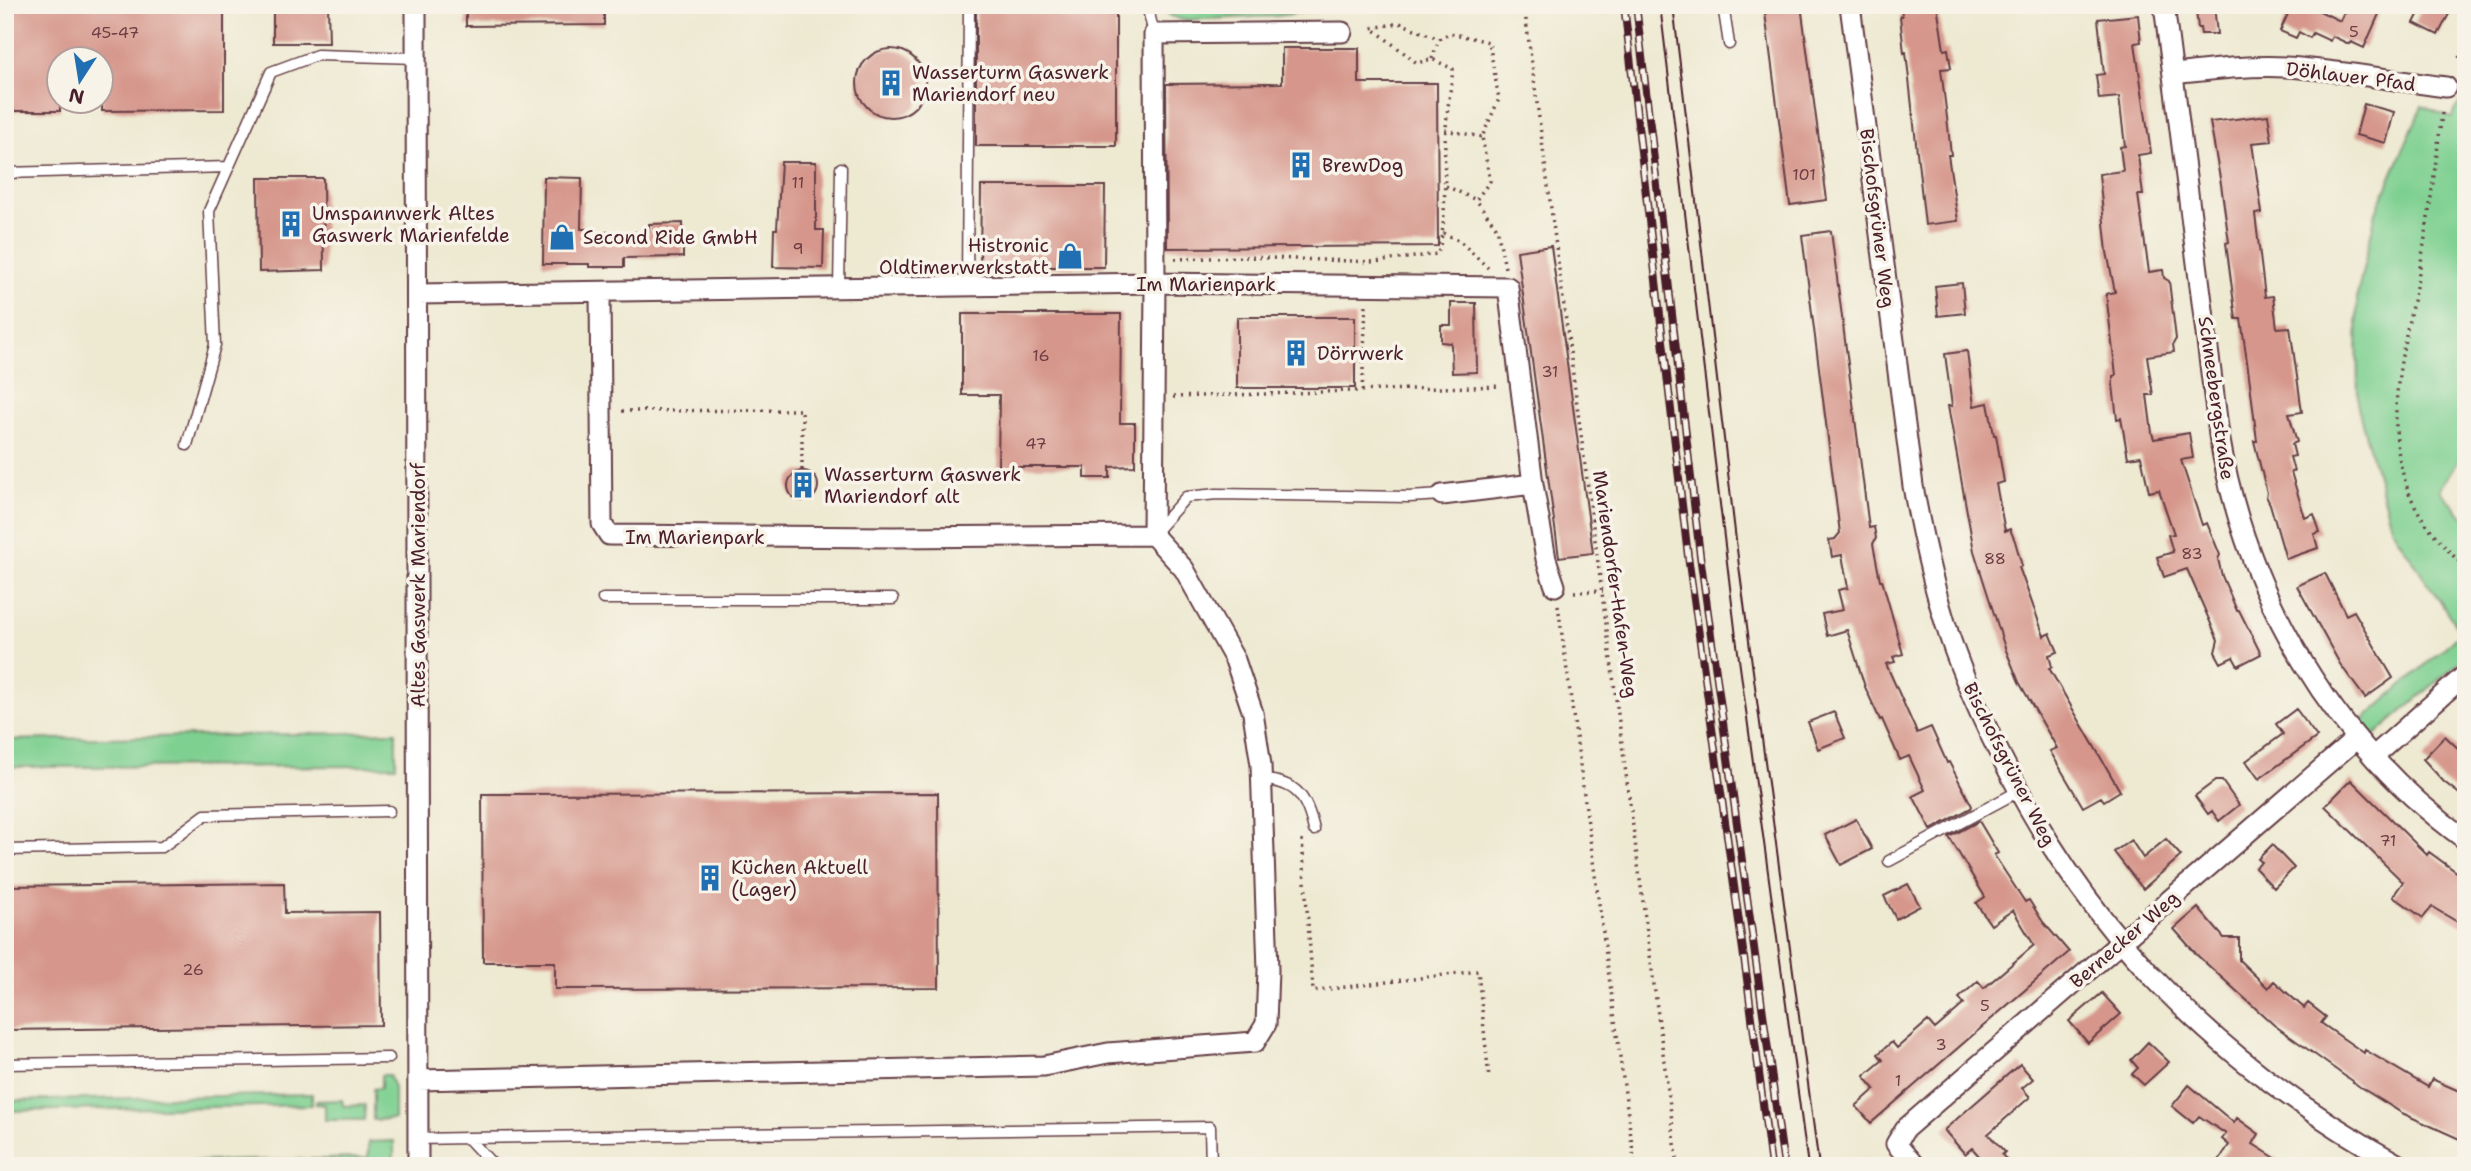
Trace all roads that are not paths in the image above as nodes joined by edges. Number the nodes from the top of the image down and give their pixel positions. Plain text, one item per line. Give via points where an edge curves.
1 (416, 5) edge
2 (969, 5) edge
3 (1147, 5) edge
4 (1723, 5) edge
5 (1850, 5) edge
6 (2164, 5) edge
7 (1342, 32) dead end
8 (1154, 34) junction
9 (1729, 44) dead end
10 (416, 58) junction
11 (2173, 74) junction
12 (2446, 88) dead end
13 (229, 167) junction
14 (841, 168) dead end
15 (5, 173) edge
16 (1155, 271) junction
17 (967, 288) junction
18 (839, 289) junction
19 (600, 292) junction
20 (417, 294) junction
21 (187, 445) dead end
22 (1533, 484) junction
23 (1442, 495) joint
24 (1153, 535) junction
25 (1555, 586) road end
26 (603, 599) dead end
27 (893, 599) dead end
28 (2466, 674) edge
29 (2357, 738) junction
30 (2374, 756) junction
31 (1262, 780) junction
32 (2019, 791) junction
33 (388, 811) dead end
34 (1314, 830) dead end
35 (2466, 840) edge
36 (5, 850) edge
37 (1889, 861) dead end
38 (2120, 942) junction
39 (389, 1058) dead end
40 (5, 1064) edge
41 (418, 1080) junction
42 (418, 1139) junction
43 (468, 1139) junction
44 (418, 1166) edge
45 (495, 1166) edge
46 (1211, 1166) edge
47 (1915, 1166) edge
48 (2401, 1166) edge

1 - 10 street, Altes Gaswerk Mariendorf
2 - 17 lane
3 - 8 lane
4 - 9 lane
5 - 32 street, Bischofsgrüner Weg via 1922,532 1949,636
6 - 11 street, Schneebergstraße
7 - 8 street
8 - 16 street
10 - 13 lane via 317,55 271,72
10 - 20 street, Altes Gaswerk Mariendorf
11 - 12 street, Döhlauer Pfad via 2282,67
11 - 29 street, Schneebergstraße via 2219,435 2233,498 2258,574 2288,638 2318,688
13 - 15 lane
13 - 21 lane via 209,211 215,345
14 - 18 lane
16 - 17 street, Im Marienpark via 1124,284
16 - 22 street, Im Marienpark via 1367,285 1508,286
16 - 24 street
17 - 18 street, Im Marienpark
18 - 19 street, Im Marienpark
19 - 20 street, Im Marienpark
19 - 24 street, Im Marienpark via 602,524 613,536
20 - 41 street, Altes Gaswerk Mariendorf
22 - 23 street
22 - 25 street
23 - 24 lane via 1186,497
24 - 31 street via 1184,569 1234,660 1254,713
26 - 27 lane
28 - 30 street
29 - 30 street, Schneebergstraße
29 - 38 street, Bernecker Weg
30 - 35 street, Schneebergstraße via 2418,801
31 - 34 lane via 1294,789 1303,798
31 - 41 street via 1268,970 1266,1024 1255,1042 1108,1053 1044,1066
32 - 37 lane
32 - 38 street, Bischofsgrüner Weg via 2052,849
33 - 36 lane via 205,815 162,846
38 - 47 street, Bernecker Weg via 1905,1129 1896,1144
38 - 48 street, Bischofsgrüner Weg via 2204,1028 2258,1073 2334,1128
39 - 40 lane
41 - 42 street, Altes Gaswerk Mariendorf
42 - 43 lane
42 - 44 street, Altes Gaswerk Mariendorf
43 - 45 lane
43 - 46 lane via 1210,1127

